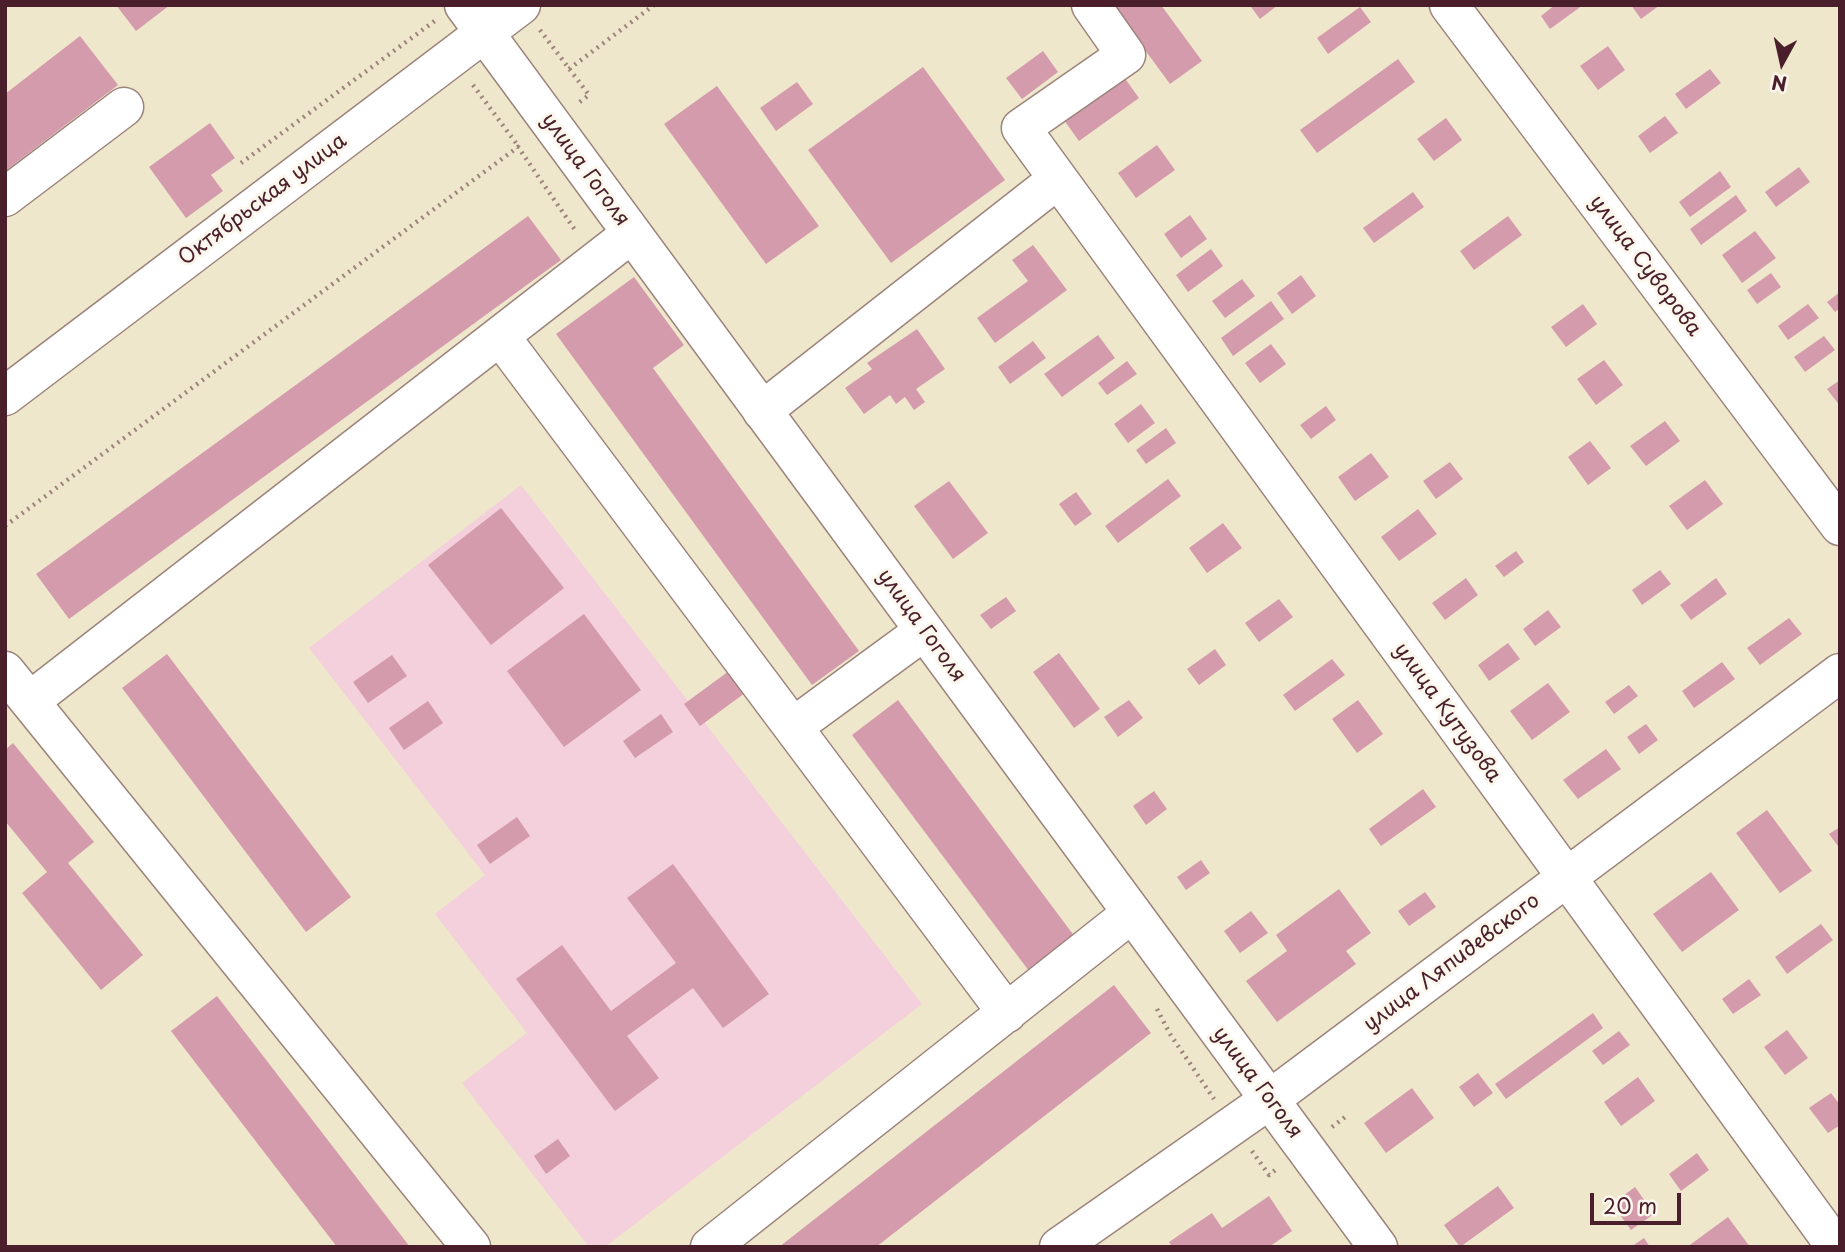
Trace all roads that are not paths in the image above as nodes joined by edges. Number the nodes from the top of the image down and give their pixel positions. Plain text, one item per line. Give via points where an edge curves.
1 (522, 5) edge
2 (1091, 5) edge
3 (1449, 5) edge
4 (460, 20) edge
5 (124, 107) dead end
6 (1058, 179) junction
7 (5, 197) edge
8 (631, 234) junction
9 (500, 336) junction
10 (9, 384) edge
11 (762, 411) junction
12 (1840, 526) edge
13 (924, 631) junction
14 (5, 671) edge
15 (1840, 673) edge
16 (30, 701) junction
17 (793, 727) junction
18 (1568, 877) junction
19 (1132, 914) junction
20 (1007, 1013) junction
21 (1269, 1100) junction
22 (471, 1247) edge
23 (710, 1247) edge
24 (1059, 1247) edge
25 (1378, 1247) edge
26 (1836, 1247) edge

1 - 4 street, Октябрьская улица
2 - 6 street, улица Кутузова via 1126,55 1021,128
3 - 12 street, улица Суворова
4 - 8 street, улица Гоголя
4 - 10 street, Октябрьская улица
5 - 7 street
6 - 11 street
6 - 18 street, улица Кутузова
8 - 9 street
8 - 11 street, улица Гоголя
9 - 16 street
9 - 17 street
11 - 13 street, улица Гоголя
13 - 17 street
13 - 19 street, улица Гоголя
14 - 16 street
15 - 18 street, улица Ляпидевского
16 - 22 street
17 - 20 street
18 - 21 street, улица Ляпидевского
18 - 26 street, улица Кутузова
19 - 20 street
19 - 21 street, улица Гоголя
20 - 23 street
21 - 24 street, улица Ляпидевского
21 - 25 street, улица Гоголя

